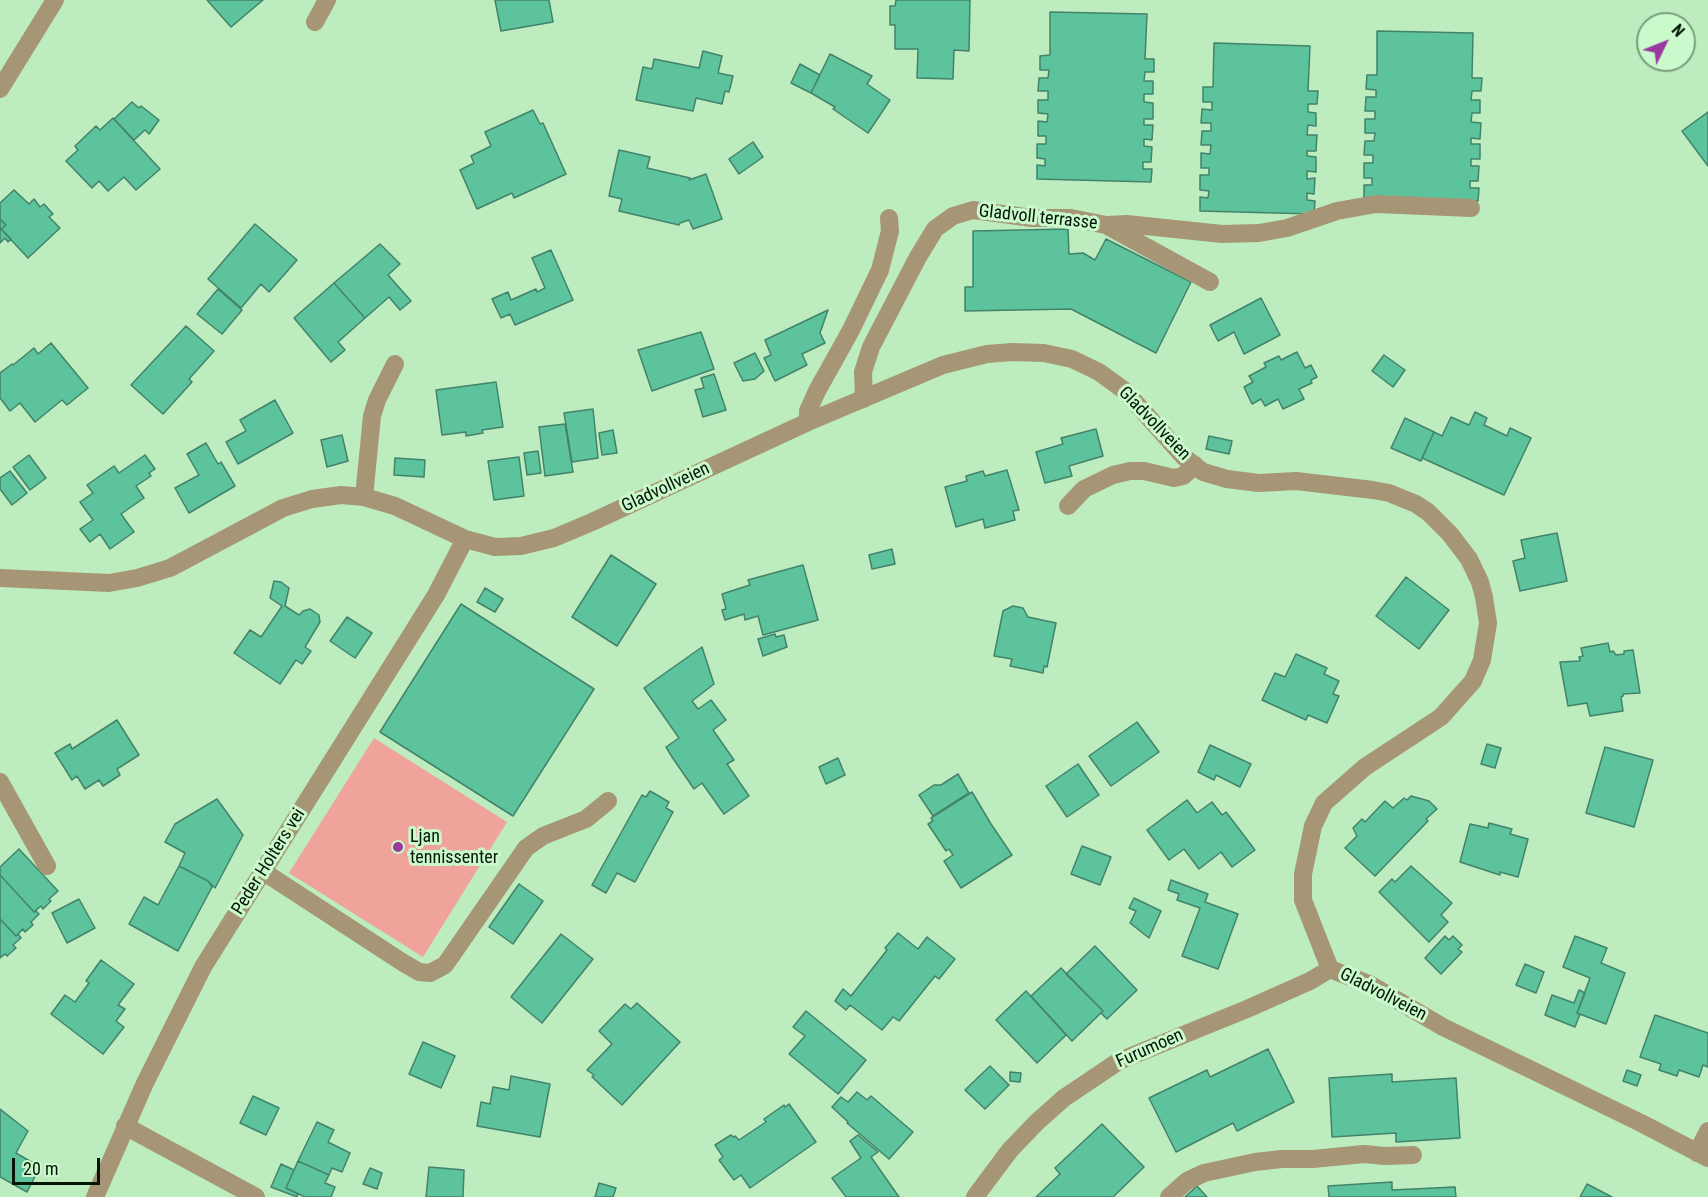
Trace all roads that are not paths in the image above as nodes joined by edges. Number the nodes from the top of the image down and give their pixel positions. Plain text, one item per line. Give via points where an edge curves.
1 (56, 0) edge
2 (327, 0) edge
3 (315, 22) dead end
4 (0, 89) edge
5 (1471, 208) dead end
6 (889, 218) dead end
7 (1106, 225) junction
8 (1210, 282) dead end
9 (395, 364) dead end
10 (864, 399) junction
11 (808, 422) junction
12 (1195, 465) junction
13 (364, 497) junction
14 (1068, 506) dead end
15 (465, 539) junction
16 (0, 578) edge
17 (0, 782) edge
18 (608, 801) dead end
19 (46, 866) dead end
20 (264, 872) junction
21 (1330, 969) junction
22 (125, 1126) junction
23 (1708, 1131) edge
24 (1413, 1155) dead end
25 (1703, 1156) edge
26 (95, 1197) edge
27 (256, 1197) edge
28 (975, 1197) edge
29 (1168, 1197) edge

1 - 4 street
2 - 3 street
5 - 7 street via 1376,204 1337,211 1287,228 1250,233
6 - 11 street via 890,231 880,270 817,391 808,411
7 - 8 street, Gladvoll terrasse
7 - 10 street, Gladvoll terrasse via 1071,218 1032,218 974,210 953,216 935,230 923,248 871,347 863,372
9 - 13 street via 372,416
10 - 11 street, Gladvollveien
10 - 12 street, Gladvollveien via 943,365 987,354 1044,353 1072,358 1125,391
11 - 15 street, Gladvollveien via 554,538 495,548
12 - 14 street via 1183,476 1174,478 1144,471 1113,475 1084,489
12 - 21 street, Gladvollveien via 1203,472 1227,479 1259,483 1296,481 1373,490 1403,498 1428,512 1450,534 1480,582 1488,623 1482,660 1473,681 1441,717 1365,767 1324,803 1313,826 1303,874 1304,900
13 - 15 street, Gladvollveien via 395,506
13 - 16 street, Gladvollveien via 341,495 283,508 170,568 137,578 109,583
15 - 20 street, Peder Holters vei via 436,595
17 - 19 street
18 - 20 street via 586,819 543,836 526,848 445,964 430,972 419,972 402,962
20 - 22 street, Peder Holters vei via 203,967
21 - 25 street, Gladvollveien via 1371,986 1443,1027
21 - 28 street, Furumoen via 1247,1009 1119,1060 1037,1122
22 - 26 street, Peder Holters vei
22 - 27 street
23 - 25 street
24 - 29 street via 1364,1154 1255,1162 1204,1173

